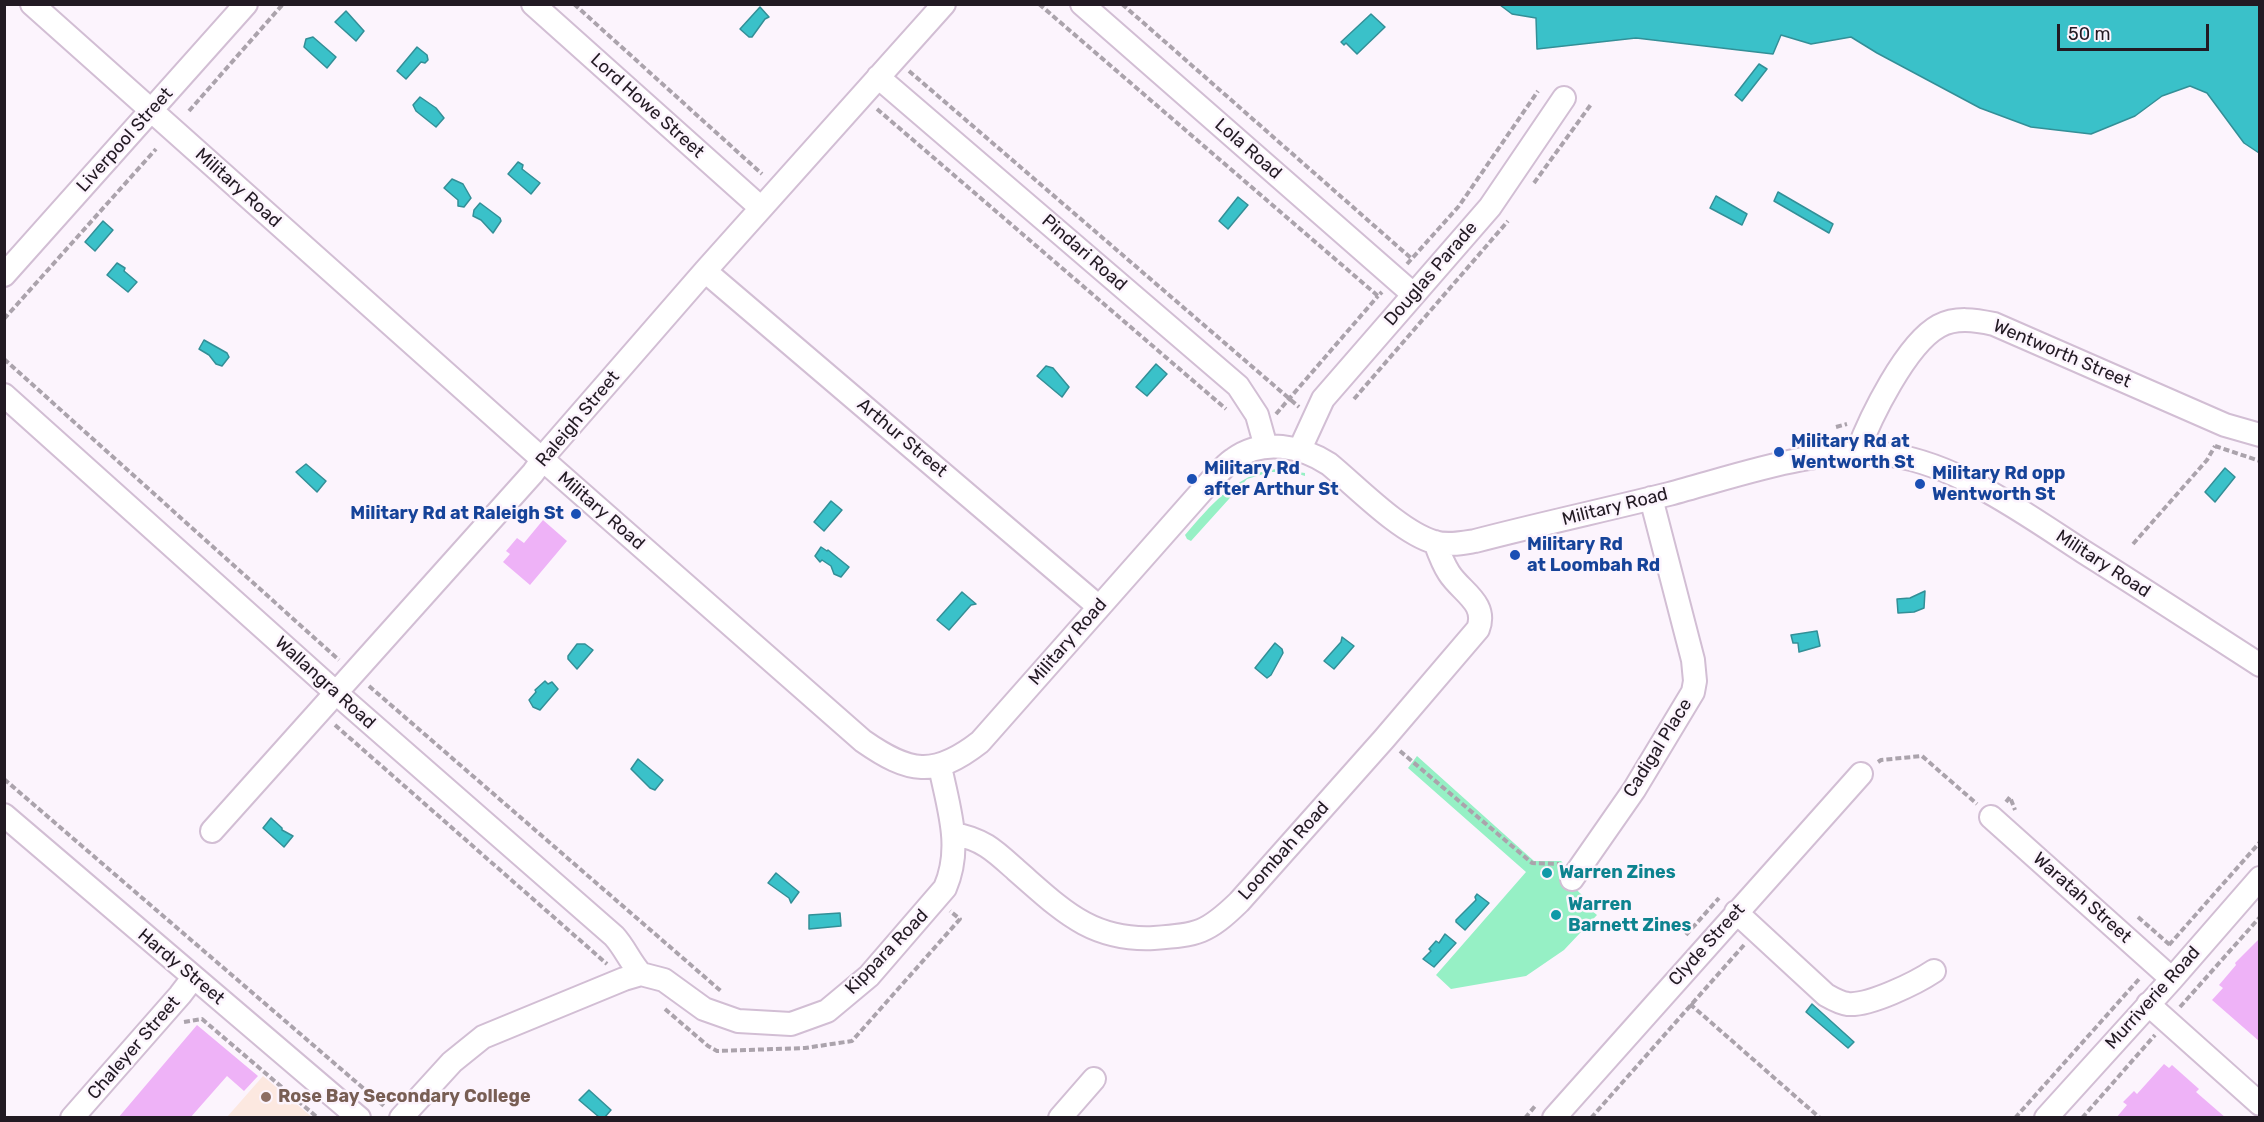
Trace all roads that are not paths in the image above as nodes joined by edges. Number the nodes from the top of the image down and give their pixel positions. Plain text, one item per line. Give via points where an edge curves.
1 (32, 4) edge
2 (246, 4) edge
3 (533, 4) edge
4 (944, 4) edge
5 (1082, 4) edge
6 (878, 77) junction
7 (1564, 98) dead end
8 (151, 110) junction
9 (761, 208) junction
10 (705, 271) junction
11 (4, 275) edge
12 (1413, 294) junction
13 (4, 395) edge
14 (2259, 435) edge
15 (1266, 447) junction
16 (1300, 449) junction
17 (1857, 453) junction
18 (542, 459) junction
19 (1652, 498) junction
20 (1435, 542) junction
21 (1099, 607) junction
22 (2259, 664) edge
23 (335, 692) junction
24 (940, 766) junction
25 (1862, 774) road end
26 (4, 815) edge
27 (1991, 817) road end
28 (212, 831) dead end
29 (954, 834) junction
30 (2259, 878) edge
31 (1572, 879) dead end
32 (1736, 912) junction
33 (1934, 971) dead end
34 (641, 974) junction
35 (194, 978) junction
36 (2172, 979) junction
37 (2148, 1005) junction
38 (1094, 1079) dead end
39 (2259, 1104) edge
40 (395, 1114) edge
41 (72, 1118) edge
42 (359, 1118) edge
43 (1060, 1118) edge
44 (1554, 1118) edge
45 (2046, 1118) edge

1 - 8 street, Military Road
2 - 8 street, Liverpool Street
3 - 9 street, Lord Howe Street
4 - 6 street, Raleigh Street
5 - 12 street, Lola Road
6 - 9 street, Raleigh Street
6 - 15 street, Pindari Road via 1230,379 1257,415
7 - 12 street, Douglas Parade via 1490,207
8 - 11 street, Liverpool Street
8 - 18 street, Military Road
9 - 10 street, Raleigh Street
10 - 18 street, Raleigh Street
10 - 21 street, Arthur Street
12 - 16 street, Douglas Parade via 1323,399
13 - 23 street, Wallangra Road
14 - 17 street, Wentworth Street via 1994,324 1958,320 1939,326 1915,345 1868,423
15 - 16 street, Military Road
15 - 21 street, Military Road via 1234,459 1216,475
16 - 20 street, Military Road via 1329,464 1403,526
17 - 19 street, Military Road via 1801,459
17 - 22 street, Military Road via 1910,459 1964,479 2032,518
18 - 23 street, Raleigh Street
18 - 24 street, Military Road via 863,741 886,757 907,764
19 - 20 street, Military Road via 1475,541
19 - 31 street, Cadigal Place via 1693,660 1693,692 1634,790
20 - 29 street, Loombah Road via 1450,574 1477,604 1481,622 1472,638 1219,921 1198,933 1143,938 1114,935 1084,925 1061,910 992,848
21 - 24 street, Military Road via 988,735
23 - 28 street, Raleigh Street
23 - 34 street, Wallangra Road via 614,936
24 - 29 street, Kippara Road
25 - 32 street, Clyde Street
26 - 35 street, Hardy Street
27 - 36 street, Waratah Street
29 - 34 street, Kippara Road via 953,866 945,888 869,976 827,1011 791,1024 738,1022 704,1009 664,980
30 - 36 street, Murriverie Road
32 - 33 street via 1826,995 1842,1003 1894,992
32 - 44 street, Clyde Street
34 - 40 street via 483,1037
35 - 41 street, Chaleyer Street
35 - 42 street, Hardy Street
36 - 37 street, Murriverie Road
37 - 39 street
37 - 45 street, Murriverie Road
38 - 43 street

